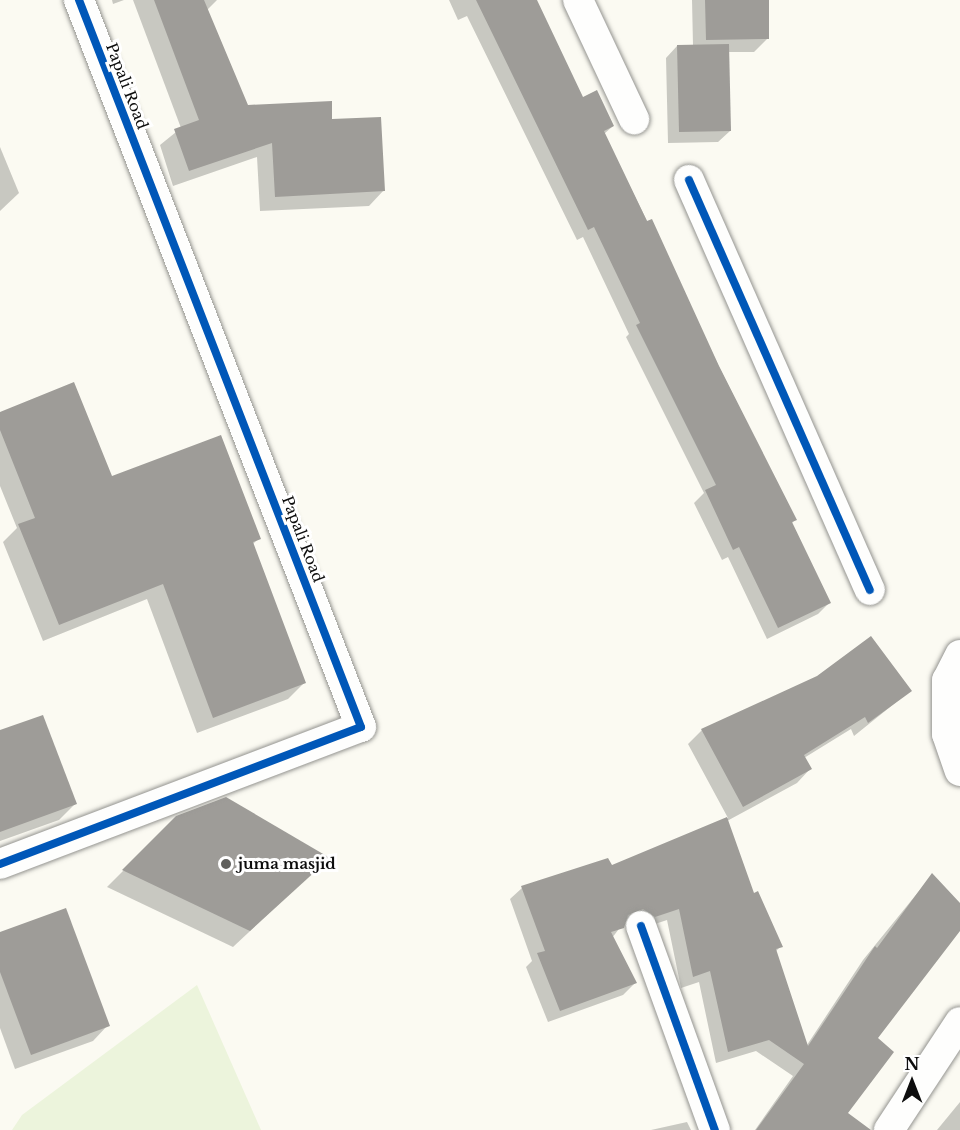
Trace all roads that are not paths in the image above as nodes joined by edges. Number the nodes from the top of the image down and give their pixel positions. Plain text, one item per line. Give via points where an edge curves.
1 (79, 0) edge
2 (578, 0) edge
3 (634, 119) dead end
4 (689, 180) dead end
5 (870, 590) dead end
6 (960, 655) edge
7 (960, 771) edge
8 (0, 864) edge
9 (641, 926) dead end
10 (960, 1022) edge
11 (715, 1130) edge
12 (890, 1130) edge

1 - 8 street, Papali Road via 361,727
2 - 3 street
4 - 5 street
6 - 7 street via 947,680 947,734
9 - 11 street
10 - 12 street

